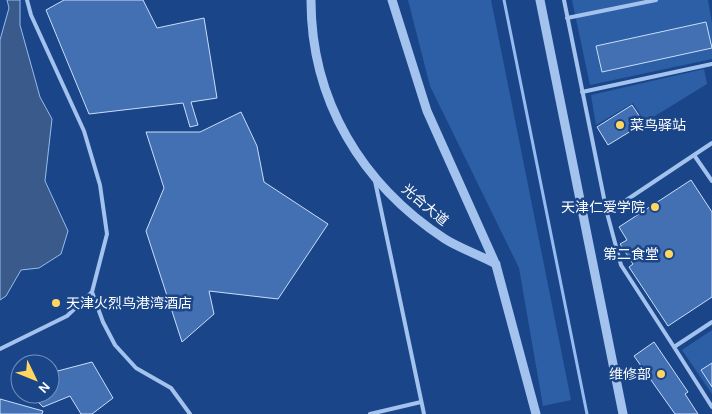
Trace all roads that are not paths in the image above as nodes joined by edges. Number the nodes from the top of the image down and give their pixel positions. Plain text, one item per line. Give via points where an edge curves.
1 (27, 0) edge
2 (311, 0) edge
3 (392, 0) edge
4 (540, 0) edge
5 (564, 0) edge
6 (656, 0) edge
7 (567, 18) junction
8 (712, 64) edge
9 (582, 92) junction
10 (712, 143) edge
11 (694, 155) junction
12 (375, 180) junction
13 (712, 181) edge
14 (607, 213) junction
15 (496, 265) junction
16 (92, 292) junction
17 (712, 322) edge
18 (674, 347) junction
19 (0, 350) edge
20 (422, 402) junction
21 (712, 407) edge
22 (190, 414) edge
23 (370, 414) edge
24 (424, 414) edge
25 (536, 414) edge
26 (623, 414) edge

1 - 16 lane via 84,131 100,185 107,234
2 - 12 street, 光合大道 via 311,32 330,103 353,148
3 - 15 street via 426,111
4 - 26 street
5 - 7 lane
6 - 7 lane
7 - 9 lane
8 - 9 lane
9 - 14 lane
10 - 11 lane
11 - 13 lane
11 - 14 lane
12 - 15 street, 光合大道 via 428,227
12 - 20 lane
14 - 18 lane via 622,265
15 - 25 street
16 - 19 lane via 67,316
16 - 22 lane via 115,345 136,368 171,388
17 - 18 lane
18 - 21 lane
20 - 23 lane
20 - 24 lane

